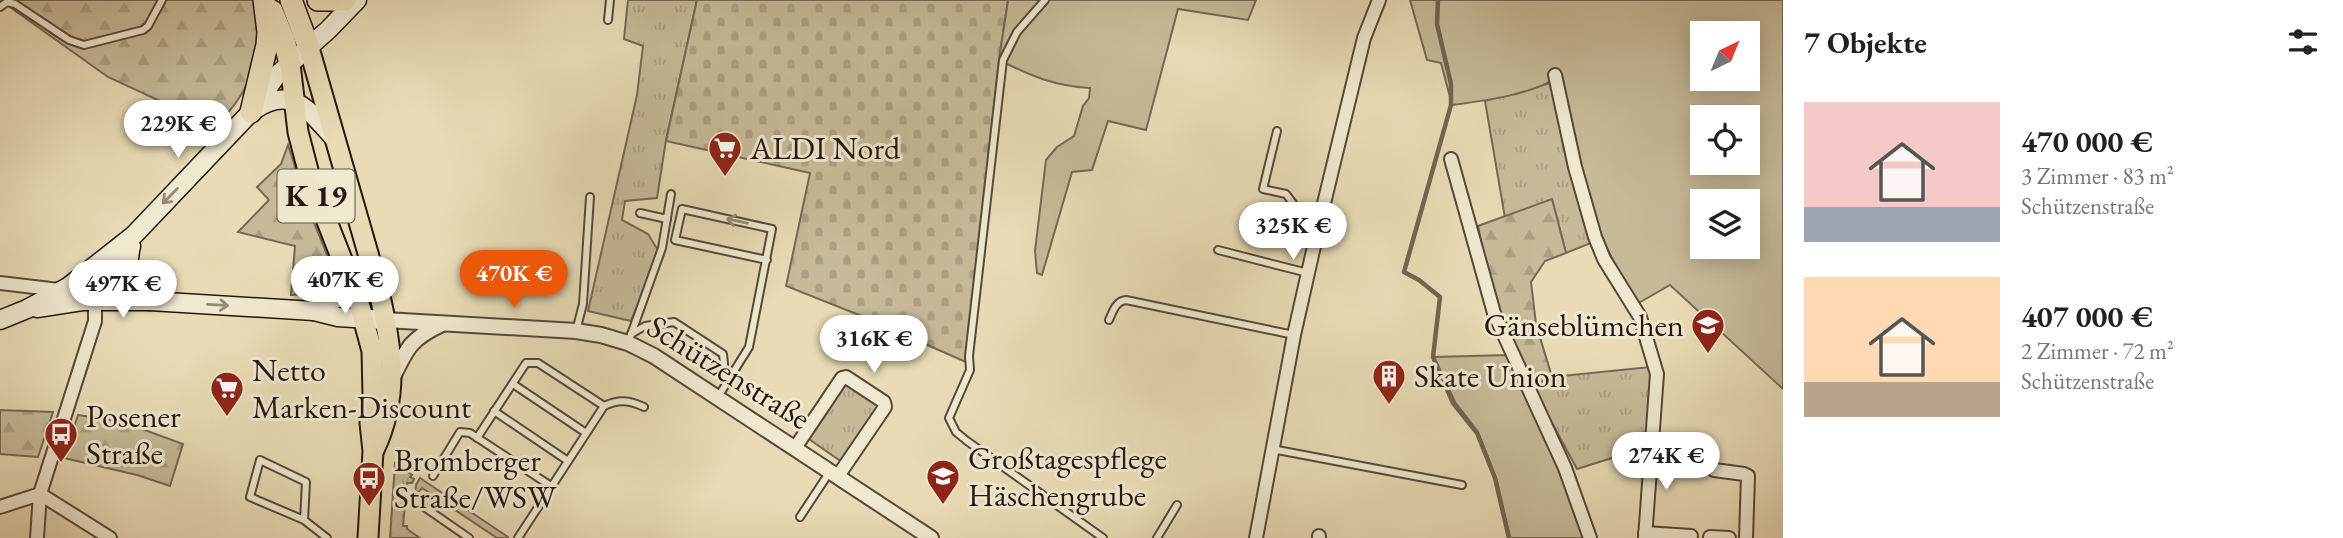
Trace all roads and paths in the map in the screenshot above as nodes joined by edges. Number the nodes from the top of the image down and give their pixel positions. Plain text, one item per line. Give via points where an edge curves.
1 (162, 0) edge
2 (265, 0) edge
3 (291, 0) edge
4 (318, 0) edge
5 (345, 0) edge
6 (357, 0) edge
7 (610, 0) edge
8 (1045, 0) edge
9 (1379, 0) edge
10 (0, 7) edge
11 (608, 20) dead end
12 (309, 48) junction
13 (290, 64) junction
14 (1555, 75) dead end
15 (293, 100) junction
16 (251, 112) junction
17 (1277, 131) dead end
18 (334, 138) junction
19 (1451, 159) dead end
20 (671, 194) dead end
21 (590, 197) dead end
22 (640, 213) dead end
23 (667, 219) junction
24 (1319, 224) junction
25 (134, 235) junction
26 (1218, 250) dead end
27 (767, 260) junction
28 (371, 267) junction
29 (1308, 272) junction
30 (0, 283) edge
31 (353, 287) junction
32 (64, 289) junction
33 (95, 301) junction
34 (150, 301) junction
35 (27, 309) junction
36 (314, 311) junction
37 (2, 314) edge
38 (364, 319) junction
39 (385, 320) junction
40 (1109, 320) dead end
41 (443, 323) junction
42 (576, 331) junction
43 (1294, 335) junction
44 (630, 339) junction
45 (391, 380) junction
46 (513, 384) junction
47 (726, 384) junction
48 (718, 397) junction
49 (604, 406) junction
50 (644, 407) dead end
51 (494, 411) junction
52 (586, 433) junction
53 (477, 438) junction
54 (795, 448) junction
55 (1272, 449) junction
56 (373, 451) junction
57 (568, 461) junction
58 (1651, 467) junction
59 (1694, 468) dead end
60 (1714, 470) dead end
61 (834, 474) junction
62 (433, 476) dead end
63 (1462, 485) dead end
64 (551, 486) junction
65 (40, 494) junction
66 (416, 502) dead end
67 (1177, 505) dead end
68 (0, 507) edge
69 (800, 517) dead end
70 (304, 520) junction
71 (1645, 536) edge
72 (1690, 536) dead end
73 (1710, 537) edge
74 (37, 538) edge
75 (110, 538) edge
76 (327, 538) edge
77 (368, 538) edge
78 (469, 538) edge
79 (518, 538) edge
80 (930, 538) edge
81 (1103, 538) edge
82 (1157, 538) edge
83 (1256, 538) edge
84 (1590, 538) edge
85 (1729, 538) edge
86 (1746, 538) edge

1 - 10 lane via 143,30 84,45 15,4 7,2
2 - 13 highway
2 - 16 highway via 267,45
3 - 12 highway
4 - 5 highway
6 - 12 main road
7 - 11 lane
8 - 81 lane via 1017,32 1003,60 970,370 949,418 967,441
9 - 24 street via 1364,38
12 - 13 main road
12 - 18 main road, K 19
13 - 15 main road, K 19
13 - 16 main road
14 - 58 street via 1595,237 1640,317 1656,366
15 - 16 main road via 272,100
15 - 18 main road
15 - 31 main road, K 19 via 310,178
16 -> 25 main road
17 - 24 lane via 1263,188 1286,194 1298,210
18 - 28 main road, K 19
19 - 84 street via 1494,313 1565,468
20 - 23 lane
21 - 42 lane via 583,304
22 - 23 lane
23 - 44 lane
24 - 29 street
25 - 32 main road
25 - 33 main road
25 - 34 main road via 128,269
26 - 29 lane
27 -> 27 lane via 772,229 682,209 675,240
27 - 47 lane via 749,347
28 - 31 main road
28 - 39 main road, K 19
29 - 43 street
30 - 32 street
31 - 36 main road
31 - 38 main road, K 19
32 - 33 main road via 85,293
32 - 35 main road
33 - 34 main road, Schützenstraße
33 - 35 main road, Schützenstraße
33 - 65 street via 95,321
34 -> 36 main road, Schützenstraße
35 - 37 main road
36 - 38 main road, Schützenstraße
38 - 39 main road, Schützenstraße
38 - 56 main road, K 19 via 372,362
39 - 41 street, Schützenstraße
39 - 45 main road, K 19
40 - 43 lane via 1118,303 1126,300
41 - 42 street, Schützenstraße
41 - 45 street via 410,344
42 - 44 street, Schützenstraße
43 - 55 street
44 - 47 lane via 645,326 674,322 723,354
44 - 48 street, Schützenstraße
45 - 56 main road, K 19 via 389,412
46 - 49 lane via 526,363 538,363
46 - 51 lane
46 - 52 lane
47 - 48 lane
48 - 54 street, Schützenstraße
49 - 50 lane via 631,401
49 - 52 lane
51 - 53 lane
51 - 57 lane
52 - 57 lane
53 - 62 lane via 460,432
53 - 64 lane
54 - 61 street, Schützenstraße
54 - 61 street via 842,377 884,402 885,407
55 - 63 lane
55 - 83 street
56 - 77 main road, K 19
57 - 64 lane
58 - 59 street
58 - 71 street
60 - 86 street via 1748,476
61 - 69 lane
61 - 80 street, Schützenstraße
64 - 79 lane
65 - 68 street
65 - 74 street
65 - 75 street
66 - 78 lane
67 - 82 lane
70 - 70 lane via 250,497 260,460 306,482
70 - 76 lane
71 - 72 street
73 - 85 street

